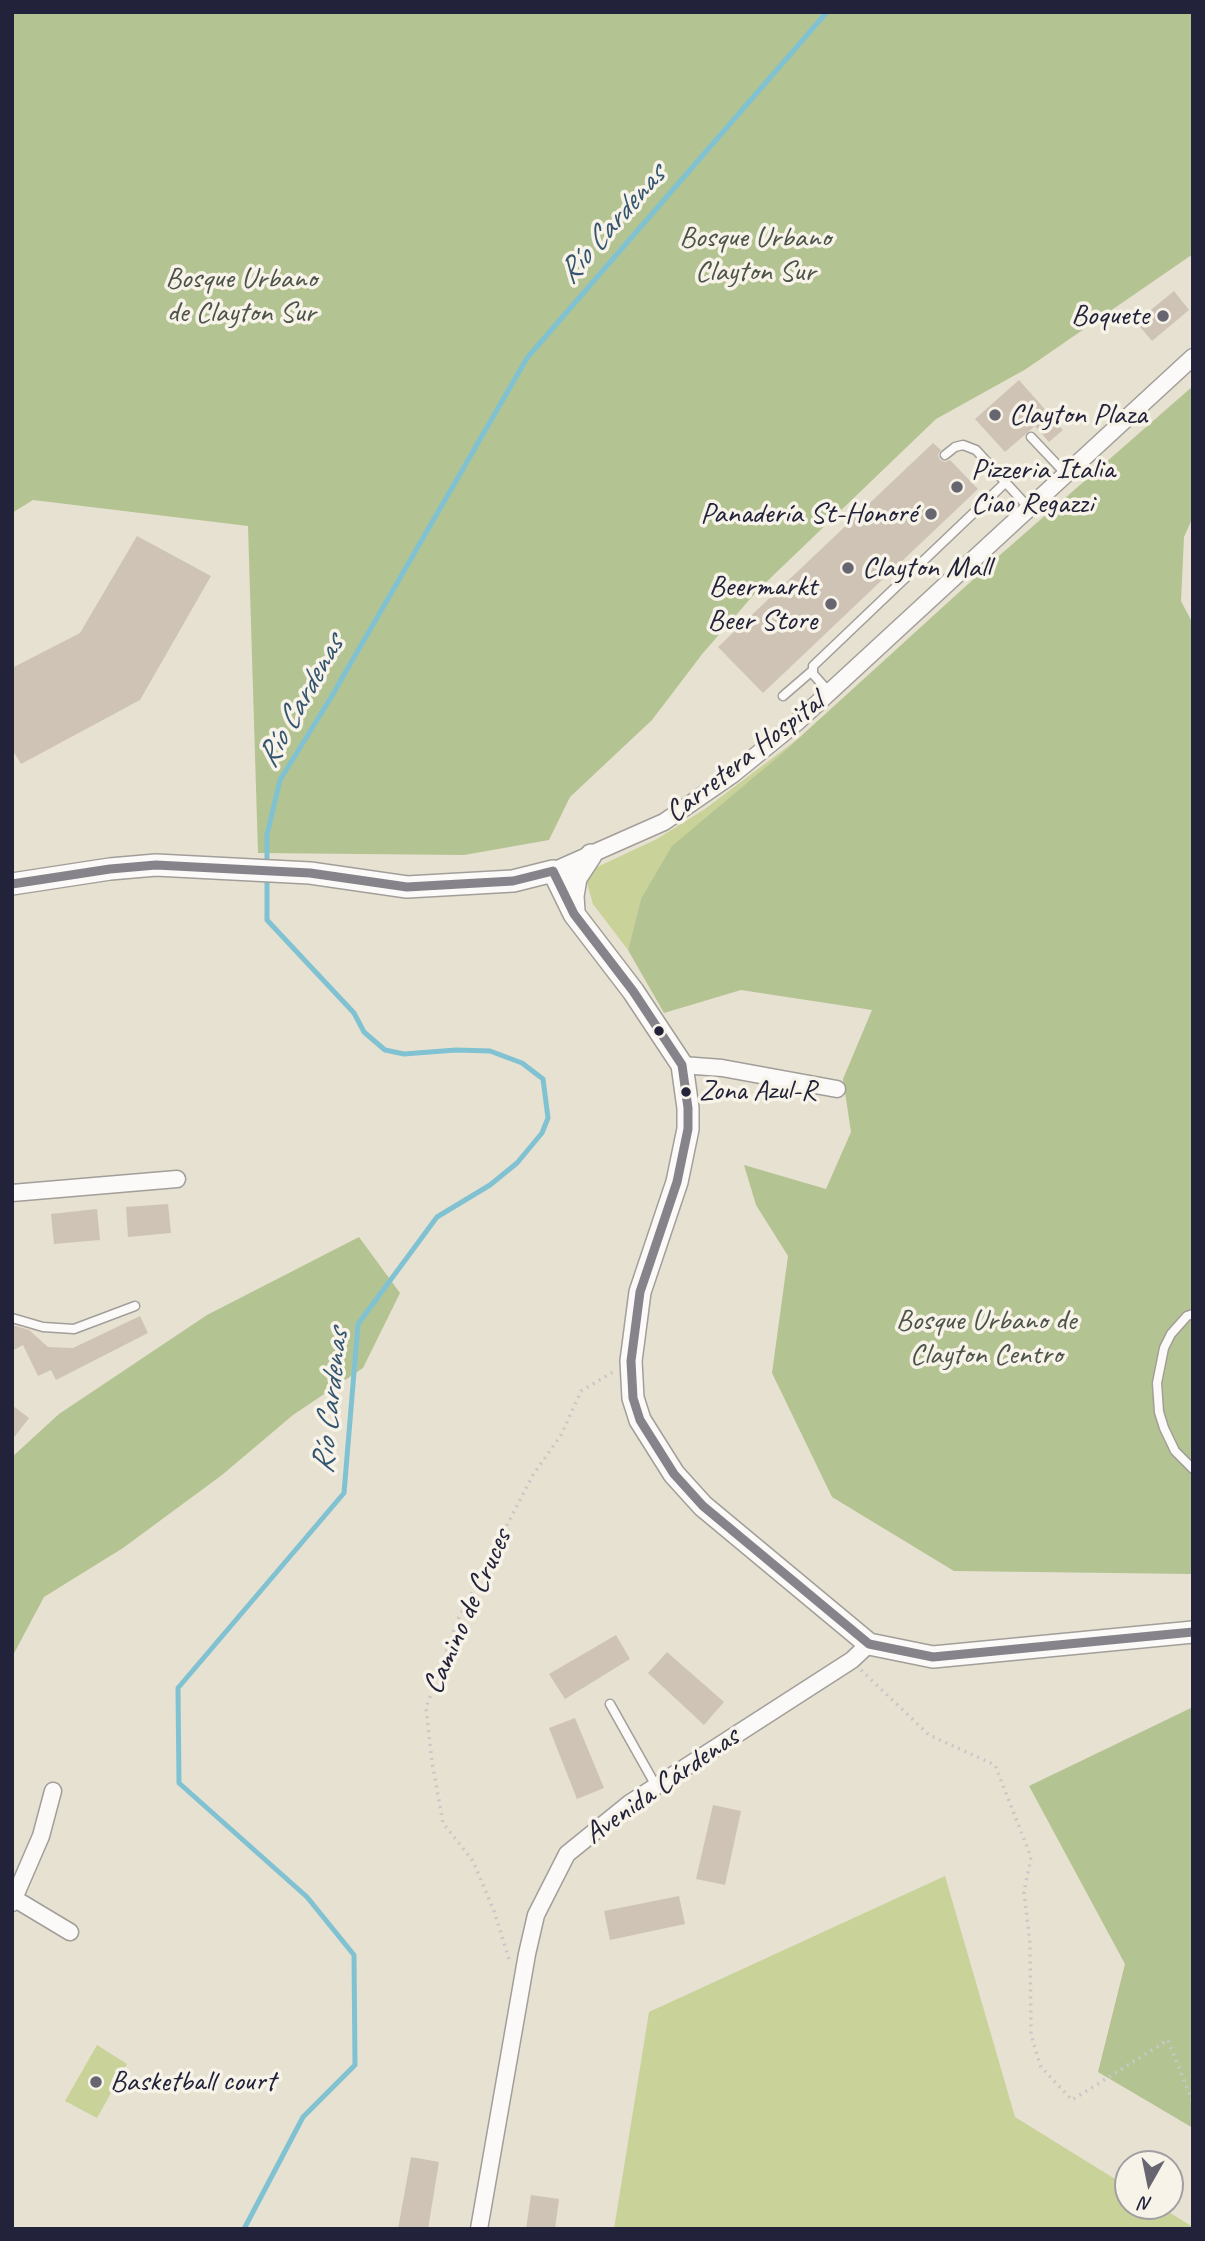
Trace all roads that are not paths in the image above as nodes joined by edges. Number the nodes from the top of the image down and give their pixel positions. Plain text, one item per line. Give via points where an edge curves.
1 (1193, 357) edge
2 (1031, 437) dead end
3 (945, 455) dead end
4 (1066, 474) junction
5 (1006, 482) junction
6 (1029, 508) junction
7 (811, 671) junction
8 (829, 692) junction
9 (783, 696) dead end
10 (592, 855) junction
11 (553, 871) junction
12 (513, 880) junction
13 (12, 884) edge
14 (575, 914) junction
15 (682, 1065) junction
16 (837, 1089) dead end
17 (177, 1179) dead end
18 (12, 1193) edge
19 (135, 1306) dead end
20 (1193, 1314) edge
21 (12, 1318) edge
22 (1193, 1469) edge
23 (1193, 1632) edge
24 (869, 1644) junction
25 (610, 1704) dead end
26 (656, 1786) junction
27 (53, 1791) dead end
28 (14, 1901) edge
29 (70, 1931) dead end
30 (479, 2229) edge

1 - 4 street, Carretera Hospital
2 - 4 lane
3 - 5 lane via 955,447 969,446
4 - 6 street, Carretera Hospital
5 - 6 lane
5 - 7 lane
6 - 8 street, Carretera Hospital
7 - 8 lane
7 - 9 lane
8 - 10 street, Carretera Hospital via 702,797 664,822
10 - 11 street, Carretera Hospital
10 - 14 street via 576,878
11 - 12 street, Carretera Hospital
11 - 14 street
12 - 13 street, Carretera Hospital via 407,887 310,873 138,866
12 - 14 street via 548,892
14 - 15 street
15 - 16 street
15 - 24 street via 688,1129 677,1182 640,1292 632,1341 633,1398 640,1420 691,1493
17 - 18 street
19 - 21 lane via 74,1329
20 - 22 lane via 1171,1334 1157,1383 1164,1428 1175,1451
23 - 24 street via 933,1657
24 - 26 street, Avenida Cárdenas via 852,1660
25 - 26 lane
26 - 30 street, Avenida Cárdenas via 566,1854 536,1915
27 - 28 street via 41,1836
28 - 29 street

